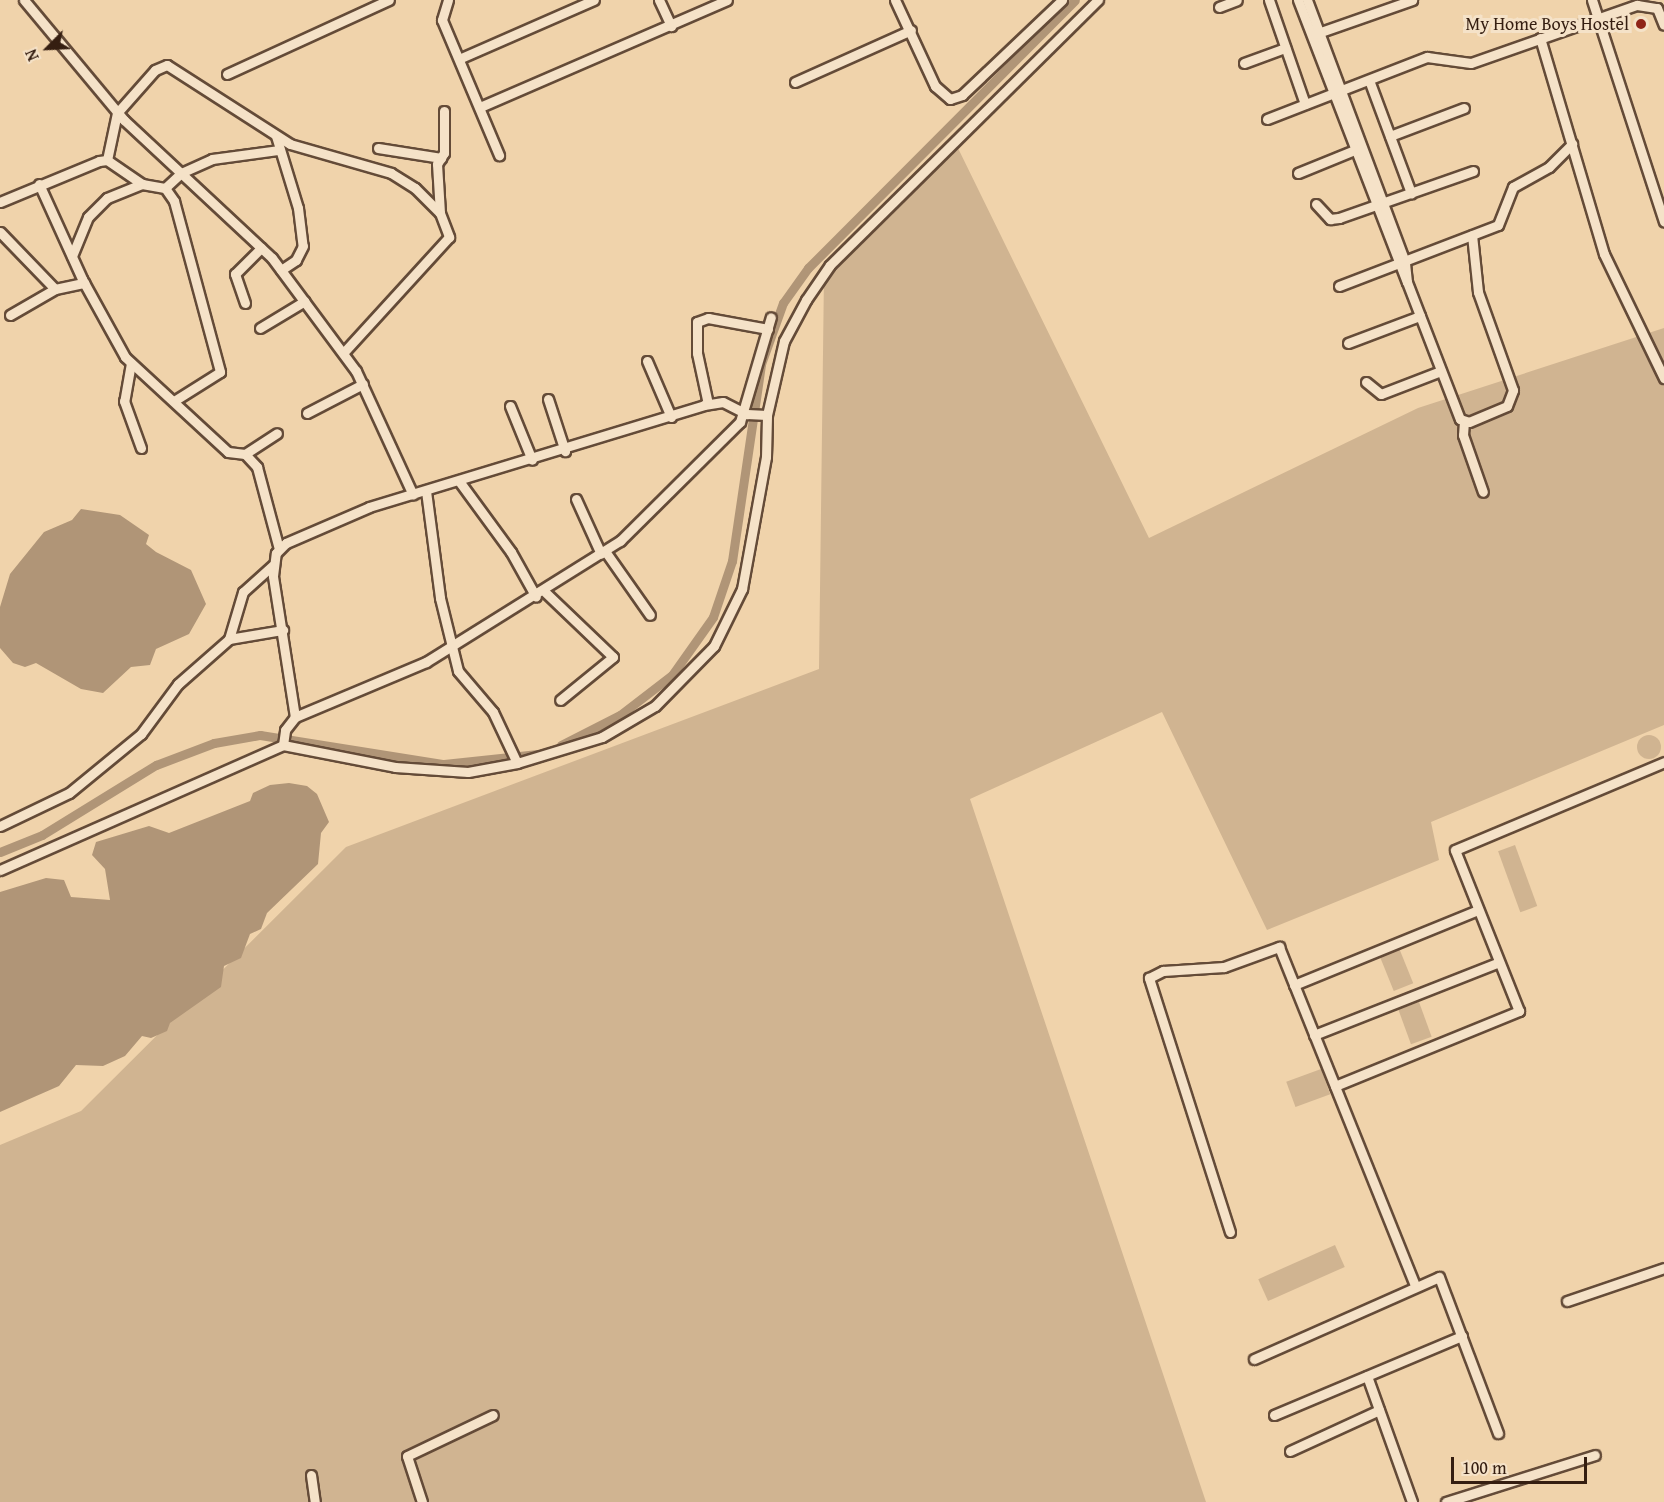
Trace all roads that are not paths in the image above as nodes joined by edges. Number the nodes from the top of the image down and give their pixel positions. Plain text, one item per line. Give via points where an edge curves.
1 (24, 0) edge
2 (389, 0) edge
3 (448, 0) edge
4 (594, 0) edge
5 (659, 0) edge
6 (727, 0) edge
7 (895, 0) edge
8 (1062, 0) edge
9 (1098, 0) edge
10 (1237, 0) edge
11 (1269, 0) edge
12 (1298, 0) edge
13 (1307, 0) edge
14 (1412, 0) edge
15 (1592, 0) edge
16 (1219, 7) dead end
17 (1596, 17) junction
18 (1664, 25) edge
19 (671, 26) junction
20 (910, 30) junction
21 (1315, 34) junction
22 (1540, 38) junction
23 (1286, 48) junction
24 (461, 58) junction
25 (1244, 63) dead end
26 (227, 74) dead end
27 (1369, 80) junction
28 (795, 82) dead end
29 (1341, 91) junction
30 (1331, 95) junction
31 (1305, 104) junction
32 (480, 107) junction
33 (1464, 108) dead end
34 (444, 111) dead end
35 (117, 112) junction
36 (1267, 119) dead end
37 (276, 136) junction
38 (1390, 136) junction
39 (1572, 144) junction
40 (1362, 147) junction
41 (378, 148) dead end
42 (279, 150) junction
43 (1353, 151) junction
44 (499, 155) dead end
45 (441, 158) junction
46 (107, 160) junction
47 (1473, 171) dead end
48 (181, 173) junction
49 (1298, 173) dead end
50 (39, 184) junction
51 (142, 184) junction
52 (165, 188) junction
53 (1411, 193) junction
54 (0, 202) edge
55 (1316, 204) dead end
56 (1378, 204) junction
57 (440, 213) junction
58 (1664, 222) edge
59 (0, 232) edge
60 (1472, 235) junction
61 (261, 248) junction
62 (72, 256) junction
63 (1400, 263) junction
64 (281, 270) junction
65 (84, 283) junction
66 (1339, 286) dead end
67 (55, 289) junction
68 (304, 301) junction
69 (245, 303) dead end
70 (10, 315) dead end
71 (1420, 316) junction
72 (771, 317) dead end
73 (260, 328) dead end
74 (768, 329) junction
75 (1348, 342) dead end
76 (344, 352) junction
77 (647, 361) dead end
78 (131, 363) junction
79 (1441, 371) junction
80 (1664, 378) edge
81 (1366, 382) dead end
82 (363, 384) junction
83 (548, 399) dead end
84 (174, 401) junction
85 (708, 404) junction
86 (510, 406) dead end
87 (307, 413) dead end
88 (748, 414) junction
89 (766, 415) junction
90 (670, 417) junction
91 (1464, 421) junction
92 (277, 433) dead end
93 (141, 448) dead end
94 (565, 451) junction
95 (245, 454) junction
96 (532, 460) junction
97 (459, 482) junction
98 (426, 491) junction
99 (1483, 492) dead end
100 (413, 495) junction
101 (576, 499) dead end
102 (279, 549) junction
103 (603, 553) junction
104 (273, 565) junction
105 (540, 594) junction
106 (650, 615) dead end
107 (283, 630) junction
108 (229, 639) junction
109 (450, 648) junction
110 (560, 700) dead end
111 (295, 717) junction
112 (283, 738) junction
113 (515, 759) junction
114 (1664, 762) edge
115 (0, 826) edge
116 (0, 870) edge
117 (1478, 910) junction
118 (1499, 962) junction
119 (1294, 985) junction
120 (1314, 1035) junction
121 (1335, 1086) junction
122 (1230, 1233) dead end
123 (1664, 1268) edge
124 (1415, 1286) junction
125 (1566, 1301) dead end
126 (1462, 1336) junction
127 (1254, 1359) dead end
128 (1367, 1376) junction
129 (1379, 1410) junction
130 (493, 1414) dead end
131 (1274, 1415) dead end
132 (1498, 1433) dead end
133 (1290, 1451) dead end
134 (1595, 1455) dead end
135 (311, 1475) dead end
136 (315, 1502) edge
137 (422, 1502) edge
138 (1412, 1502) edge
139 (1446, 1502) edge

1 - 35 street
2 - 26 street
3 - 24 street via 442,20
4 - 24 street
5 - 19 street
6 - 19 street
7 - 20 street
8 - 20 street via 954,98 935,86
9 - 89 street via 830,265 784,341
10 - 16 street
11 - 23 street
12 - 21 street
13 - 21 street
14 - 21 street
15 - 17 street
17 - 18 street via 1648,3
17 - 22 street
17 - 58 street
19 - 32 street
20 - 28 street
21 - 29 street
21 - 30 street
22 - 27 street via 1471,63 1427,57
22 - 39 street
23 - 25 street
23 - 31 street
24 - 32 street
27 - 29 street
27 - 38 street
29 - 30 street
29 - 40 street
30 - 31 street
30 - 43 street
31 - 36 street
32 - 44 street
33 - 38 street
34 - 45 street
35 - 37 street via 155,70 167,65
35 - 46 street
35 - 48 street
37 - 42 street
37 - 57 street via 342,162 391,173
38 - 53 street
39 - 60 street via 1549,167 1513,186 1498,225
39 - 80 street via 1612,275
40 - 43 street
40 - 56 street
41 - 45 street
42 - 48 street via 225,155
42 - 64 street via 298,208 303,246 296,260
43 - 49 street
43 - 56 street
45 - 57 street
46 - 50 street
46 - 51 street
47 - 53 street
48 - 52 street
48 - 61 street
50 - 54 street
50 - 62 street
51 - 52 street
51 - 62 street via 107,198 88,217
52 - 84 street via 174,201 220,372
53 - 56 street
55 - 56 street via 1330,219
56 - 63 street
57 - 76 street via 448,229 446,242
59 - 67 street
60 - 63 street
60 - 91 street via 1478,292 1513,390 1507,406
61 - 64 street
61 - 69 street via 235,274
62 - 65 street
63 - 66 street
63 - 71 street
64 - 68 street
65 - 67 street
65 - 78 street
67 - 70 street
68 - 73 street
68 - 76 street
71 - 75 street
71 - 79 street
72 - 74 street
74 - 85 street via 708,318 697,322 697,353
74 - 88 street
76 - 82 street
77 - 90 street
78 - 84 street
78 - 93 street via 123,401
79 - 81 street via 1381,394
79 - 91 street
82 - 87 street
82 - 100 street
83 - 94 street
84 - 95 street via 228,452
85 - 88 street via 723,402
85 - 90 street
86 - 96 street
88 - 89 street
88 - 103 street via 688,479
89 - 113 street via 766,457 742,589 714,646 646,711 602,737
90 - 94 street
91 - 99 street via 1463,435
92 - 95 street
94 - 96 street
95 - 102 street via 258,467
96 - 97 street
97 - 98 street
97 - 105 street
98 - 100 street
98 - 109 street
100 - 102 street via 342,518
101 - 103 street
102 - 104 street
103 - 105 street
103 - 106 street
104 - 107 street
104 - 108 street via 242,594
105 - 109 street
105 - 110 street via 613,657
107 - 108 street
107 - 111 street
108 - 115 street via 178,684 147,728 123,749 69,793
109 - 111 street via 371,690
109 - 113 street via 458,671 493,712
111 - 112 street
112 - 113 street via 433,771
112 - 116 street
114 - 117 street via 1455,850
117 - 118 street
117 - 119 street
118 - 120 street
118 - 121 street via 1519,1011
119 - 120 street
119 - 122 street via 1279,947 1224,967 1163,971 1149,978
120 - 121 street
121 - 124 street
123 - 125 street
124 - 126 street via 1439,1277
124 - 127 street
126 - 128 street
126 - 132 street
128 - 129 street
128 - 131 street
129 - 133 street
129 - 138 street
130 - 137 street via 407,1456
134 - 139 street
135 - 136 street

